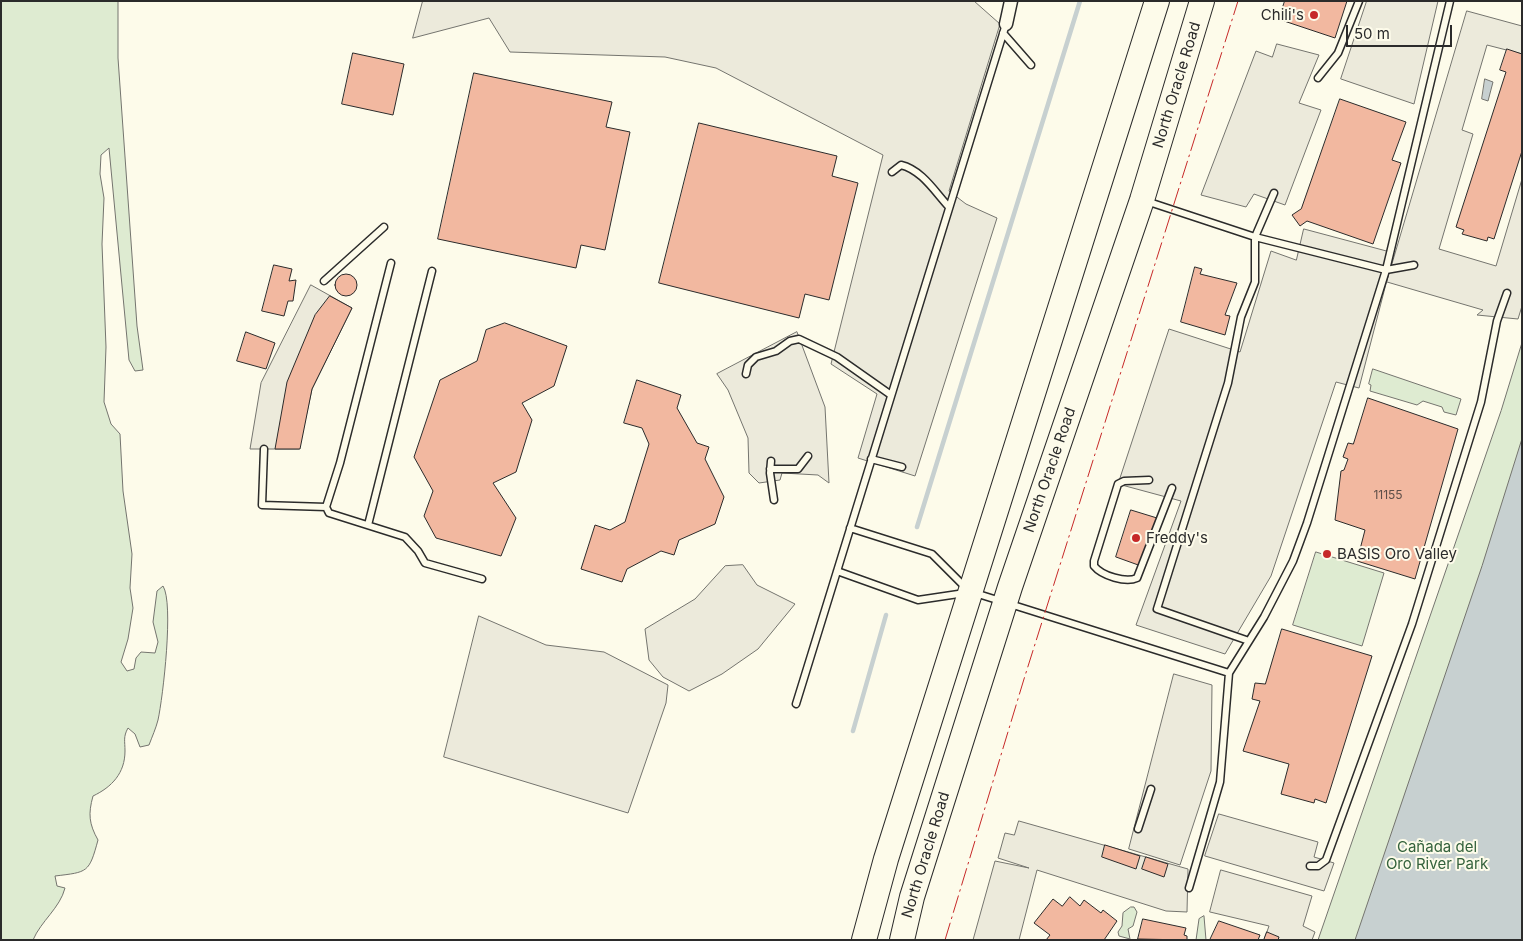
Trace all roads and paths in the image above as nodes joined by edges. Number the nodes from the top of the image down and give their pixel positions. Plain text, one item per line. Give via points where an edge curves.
1 (1011, 1) edge
2 (1157, 1) edge
3 (1202, 1) edge
4 (1359, 1) edge
5 (1450, 1) edge
6 (1004, 28) junction
7 (1031, 65) dead end
8 (1318, 78) dead end
9 (892, 172) dead end
10 (1274, 193) dead end
11 (1142, 200) junction
12 (949, 208) junction
13 (384, 227) dead end
14 (1255, 237) junction
15 (391, 263) dead end
16 (1414, 265) dead end
17 (1386, 270) junction
18 (432, 271) dead end
19 (324, 281) dead end
20 (1507, 292) dead end
21 (746, 374) dead end
22 (891, 395) junction
23 (264, 449) dead end
24 (808, 456) dead end
25 (871, 459) junction
26 (771, 461) dead end
27 (902, 467) dead end
28 (770, 469) junction
29 (1149, 480) dead end
30 (1172, 488) dead end
31 (774, 500) dead end
32 (326, 507) junction
33 (368, 525) junction
34 (850, 528) junction
35 (837, 572) junction
36 (482, 579) dead end
37 (971, 592) junction
38 (1005, 603) junction
39 (1249, 641) junction
40 (1229, 673) junction
41 (796, 704) dead end
42 (1151, 789) dead end
43 (1138, 829) dead end
44 (1310, 866) dead end
45 (1189, 888) dead end
46 (864, 940) edge
47 (902, 940) edge

1 - 6 street
2 - 37 highway
3 - 11 highway, North Oracle Road
4 - 8 lane via 1338,53
5 - 17 lane
6 - 7 lane
6 - 12 lane
9 - 12 lane via 901,165 912,168
10 - 14 lane
11 - 14 lane
11 - 38 highway, North Oracle Road
12 - 22 lane
13 - 19 lane
14 - 17 lane
14 - 39 lane via 1255,282 1242,317 1228,383 1157,609
15 - 32 lane
16 - 17 lane
17 - 39 lane via 1293,561
18 - 33 lane
20 - 44 lane via 1497,321 1481,402 1412,624 1326,860 1318,866
21 - 22 lane via 756,357 799,339 837,357
22 - 25 lane
23 - 32 lane via 262,505
24 - 28 lane via 798,469
25 - 27 lane
25 - 34 lane
26 - 28 lane
28 - 31 lane
29 - 30 lane via 1118,484 1094,560 1098,572 1125,580 1137,578
32 - 33 lane via 329,513
33 - 36 lane via 405,537 425,563
34 - 35 lane
34 - 37 lane via 932,554
35 - 37 lane via 918,600
35 - 41 lane
37 - 38 lane
37 - 46 highway via 886,859
38 - 40 lane
38 - 47 highway, North Oracle Road via 912,897
39 - 40 lane
40 - 45 lane via 1220,782
42 - 43 lane

